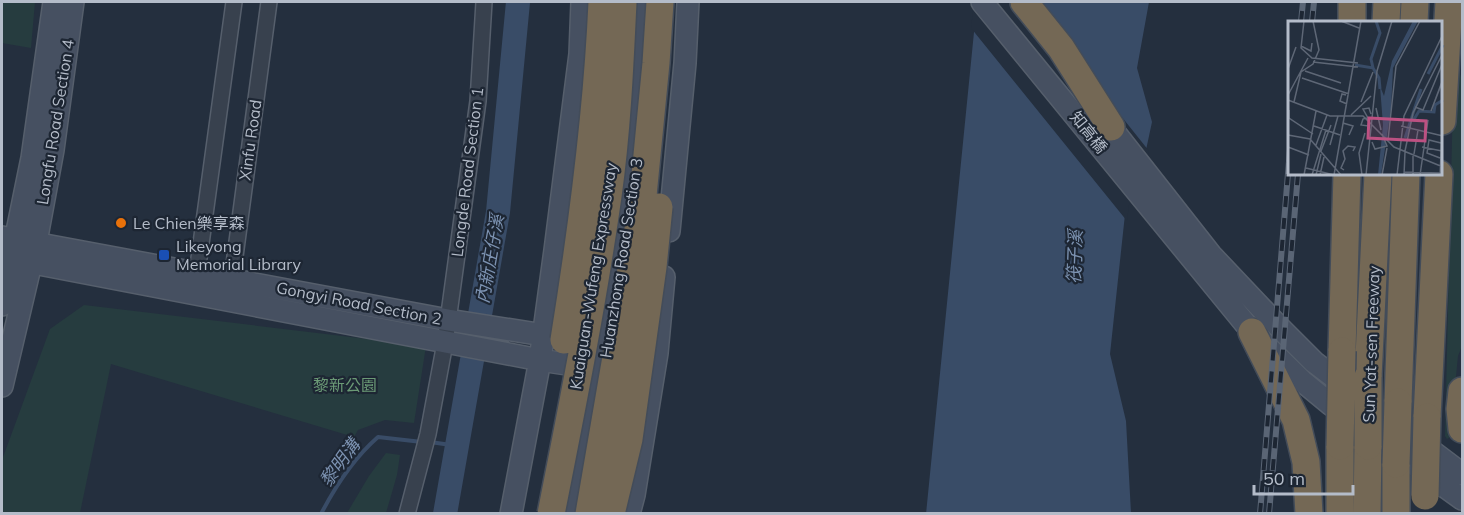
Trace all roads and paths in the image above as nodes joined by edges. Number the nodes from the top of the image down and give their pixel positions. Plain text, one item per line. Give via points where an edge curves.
1 (54, 2) edge
2 (73, 2) edge
3 (234, 2) edge
4 (269, 2) edge
5 (484, 2) edge
6 (582, 2) edge
7 (602, 2) edge
8 (623, 2) edge
9 (640, 2) edge
10 (650, 2) edge
11 (660, 2) edge
12 (674, 2) edge
13 (688, 2) edge
14 (982, 2) edge
15 (1011, 2) edge
16 (1024, 2) edge
17 (1352, 2) edge
18 (1387, 2) edge
19 (1415, 2) edge
20 (1449, 2) edge
21 (1461, 2) edge
22 (1352, 21) edge
23 (1386, 21) edge
24 (1414, 21) edge
25 (1462, 35) edge
26 (1443, 104) edge
27 (1111, 127) junction
28 (1347, 176) edge
29 (1378, 176) edge
30 (1406, 176) edge
31 (1439, 176) edge
32 (17, 250) edge
33 (1203, 259) junction
34 (197, 273) junction
35 (232, 279) junction
36 (2, 305) edge
37 (459, 321) junction
38 (1252, 332) junction
39 (535, 334) junction
40 (445, 343) junction
41 (604, 345) junction
42 (657, 353) junction
43 (532, 359) junction
44 (599, 369) junction
45 (653, 376) junction
46 (2, 386) edge
47 (1462, 391) edge
48 (1462, 429) edge
49 (1462, 474) edge
50 (1462, 499) edge
51 (1425, 505) edge
52 (407, 513) edge
53 (511, 513) edge
54 (536, 513) edge
55 (551, 513) edge
56 (569, 513) edge
57 (577, 513) edge
58 (589, 513) edge
59 (611, 513) edge
60 (629, 513) edge
61 (1309, 513) edge
62 (1340, 513) edge
63 (1367, 513) edge
64 (1395, 513) edge

1 - 32 street, Longfu Road Section 4
2 - 32 street, Longfu Road Section 4 via 53,150
3 - 34 street, Xinfu Road
4 - 35 street, Xinfu Road
5 - 37 street, Longde Road Section 1
6 - 39 street via 580,54
7 - 54 highway, bridge via 578,258
8 - 55 highway, Kuaiguan-Wufeng Expressway, bridge via 608,195
9 - 41 street, Huanzhong Road Section 3 via 623,197
10 - 41 street, Huanzhong Road Section 3 via 632,198
11 - 58 highway, bridge via 642,206
12 - 59 highway, bridge via 667,135 653,267 629,439
13 - 42 street
14 - 33 street, 知高橋
15 - 27 street, 知高橋
16 - 27 highway via 1061,48
17 - 22 highway
18 - 23 highway
19 - 24 highway
20 - 26 highway
21 - 25 highway
27 - 33 street, 知高橋
28 - 62 highway, bridge
29 - 63 highway, Sun Yat-sen Freeway, bridge via 1368,377
30 - 64 highway, Sun Yat-sen Freeway, bridge
31 - 51 highway, bridge
32 - 34 street, Gongyi Road Section 2
32 - 36 street
32 - 40 street, Gongyi Road Section 2
32 - 46 street
33 - 38 street
33 - 49 street via 1251,299 1314,362
34 - 35 street, Gongyi Road Section 2
35 - 37 street, Gongyi Road Section 2
37 - 39 street, Gongyi Road Section 2
37 - 40 street, Longde Road Section 1
38 - 50 street via 1330,404
38 - 61 highway via 1296,420 1306,462
39 - 41 street, Gongyi Road Section 2
39 - 43 street
40 - 43 street, Gongyi Road Section 2
40 - 52 street, Longde Road Section 1 via 428,434
41 - 42 street, Gongyi Road Section 2
41 - 44 street, Huanzhong Road Section 3
42 - 45 street
43 - 44 street, Gongyi Road Section 2
43 - 53 street
44 - 45 street, Gongyi Road Section 2
44 - 56 street, Huanzhong Road Section 3
44 - 57 street, Huanzhong Road Section 3
45 - 60 street
47 - 48 highway

